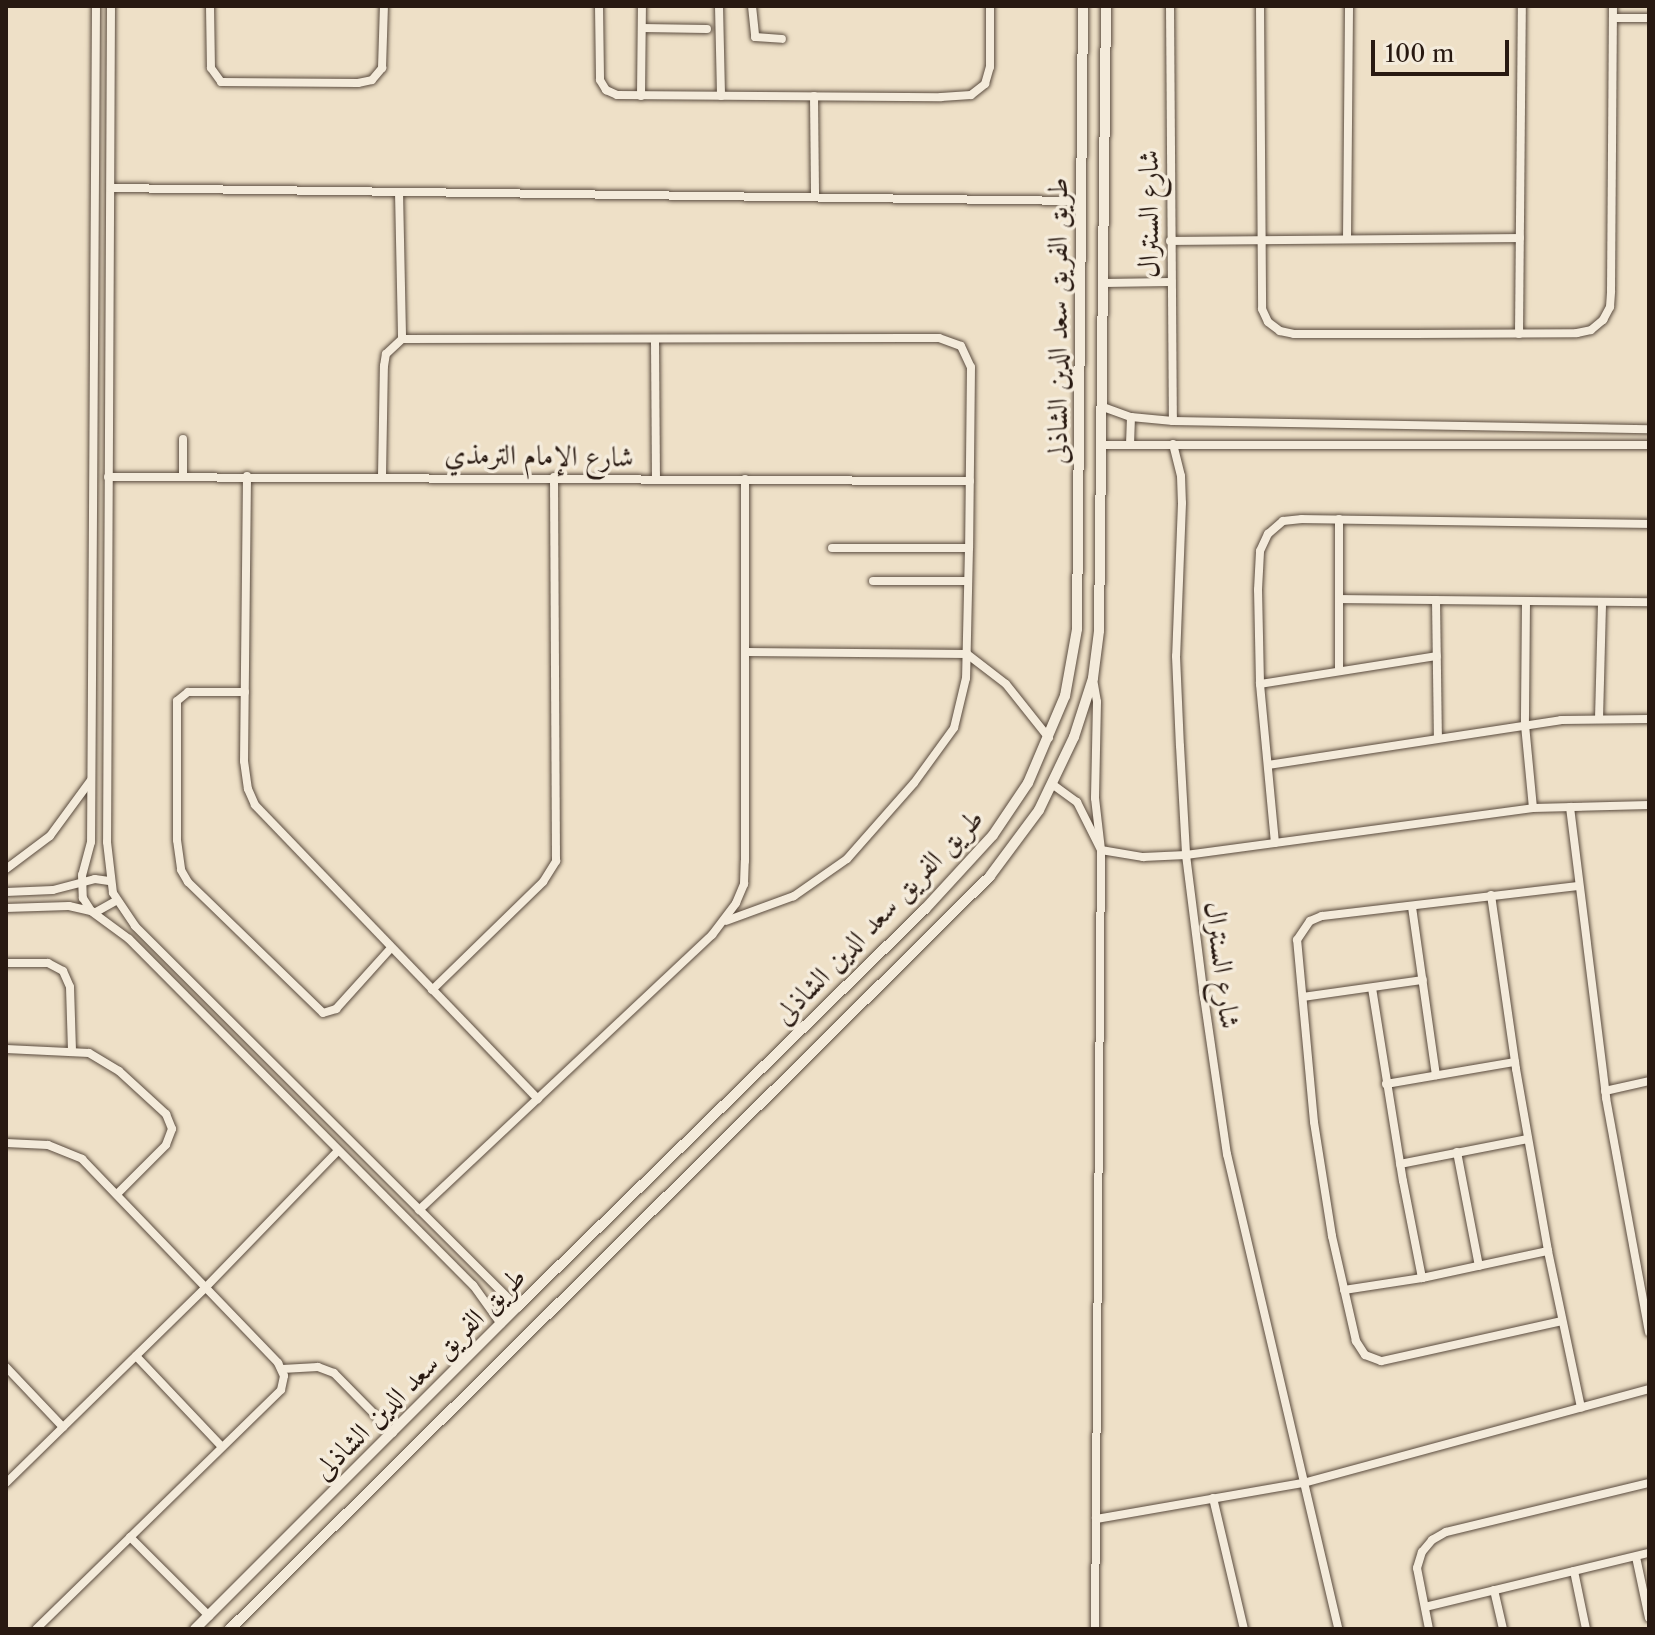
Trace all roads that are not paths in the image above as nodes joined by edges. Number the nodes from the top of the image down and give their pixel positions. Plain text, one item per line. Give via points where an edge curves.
1 (96, 6) edge
2 (111, 6) edge
3 (210, 6) edge
4 (384, 6) edge
5 (599, 6) edge
6 (642, 6) edge
7 (719, 6) edge
8 (752, 6) edge
9 (990, 6) edge
10 (1170, 6) edge
11 (1260, 6) edge
12 (1349, 6) edge
13 (1522, 6) edge
14 (1613, 6) edge
15 (1083, 8) edge
16 (1106, 9) edge
17 (1613, 18) junction
18 (1649, 18) edge
19 (642, 28) junction
20 (707, 29) dead end
21 (782, 39) dead end
22 (95, 52) junction
23 (111, 52) junction
24 (641, 96) junction
25 (721, 96) junction
26 (814, 96) junction
27 (95, 143) junction
28 (111, 143) junction
29 (111, 188) junction
30 (399, 192) junction
31 (815, 196) junction
32 (1082, 201) junction
33 (1520, 238) junction
34 (1347, 239) junction
35 (1262, 240) junction
36 (1170, 241) junction
37 (95, 246) junction
38 (110, 246) junction
39 (1170, 282) junction
40 (1104, 283) junction
41 (1519, 334) junction
42 (402, 339) junction
43 (655, 340) junction
44 (1103, 407) junction
45 (1131, 417) junction
46 (1173, 421) junction
47 (1649, 429) edge
48 (94, 432) junction
49 (108, 433) junction
50 (183, 439) dead end
51 (1173, 444) junction
52 (1101, 445) junction
53 (1130, 445) junction
54 (1649, 445) edge
55 (183, 476) junction
56 (247, 476) junction
57 (382, 476) junction
58 (108, 477) junction
59 (554, 477) junction
60 (656, 478) junction
61 (745, 479) junction
62 (970, 481) junction
63 (1080, 489) junction
64 (1102, 493) junction
65 (93, 517) junction
66 (107, 517) junction
67 (1339, 519) junction
68 (1649, 524) edge
69 (1080, 534) junction
70 (1101, 538) junction
71 (832, 548) dead end
72 (969, 548) junction
73 (873, 581) dead end
74 (968, 581) junction
75 (1339, 599) junction
76 (1436, 600) junction
77 (1526, 601) junction
78 (1602, 602) junction
79 (1649, 602) edge
80 (746, 652) junction
81 (967, 654) junction
82 (1437, 656) junction
83 (1339, 671) junction
84 (1093, 678) junction
85 (1260, 684) junction
86 (245, 692) junction
87 (1599, 719) junction
88 (1649, 719) edge
89 (1525, 725) junction
90 (1438, 738) junction
91 (1050, 739) junction
92 (1268, 765) junction
93 (91, 780) junction
94 (1052, 784) junction
95 (1649, 805) edge
96 (1570, 807) junction
97 (1533, 808) junction
98 (91, 842) junction
99 (107, 842) junction
100 (1275, 843) junction
101 (1101, 850) junction
102 (1186, 855) junction
103 (6, 869) edge
104 (109, 881) junction
105 (81, 883) junction
106 (1578, 886) junction
107 (51, 891) junction
108 (6, 892) edge
109 (1491, 895) junction
110 (116, 901) junction
111 (54, 907) junction
112 (1412, 907) junction
113 (6, 908) edge
114 (91, 911) junction
115 (726, 921) junction
116 (135, 926) junction
117 (125, 935) junction
118 (391, 948) junction
119 (6, 963) edge
120 (1423, 980) junction
121 (1372, 988) junction
122 (432, 990) junction
123 (838, 994) junction
124 (1303, 997) junction
125 (851, 1014) junction
126 (807, 1023) junction
127 (824, 1041) junction
128 (6, 1049) edge
129 (72, 1050) junction
130 (1515, 1062) junction
131 (1436, 1075) junction
132 (1649, 1081) edge
133 (292, 1084) junction
134 (1386, 1084) junction
135 (1605, 1091) junction
136 (282, 1094) junction
137 (303, 1096) junction
138 (538, 1099) junction
139 (294, 1106) junction
140 (1528, 1139) junction
141 (6, 1143) edge
142 (338, 1151) junction
143 (1457, 1152) junction
144 (1400, 1164) junction
145 (383, 1175) junction
146 (373, 1187) junction
147 (118, 1193) junction
148 (419, 1210) junction
149 (1548, 1251) junction
150 (1479, 1266) junction
151 (483, 1274) junction
152 (1422, 1278) junction
153 (473, 1285) junction
154 (206, 1287) junction
155 (1344, 1290) junction
156 (517, 1307) junction
157 (1562, 1321) junction
158 (501, 1324) junction
159 (1649, 1332) edge
160 (136, 1356) junction
161 (6, 1367) edge
162 (282, 1369) junction
163 (1649, 1389) edge
164 (1581, 1408) junction
165 (63, 1427) junction
166 (393, 1433) junction
167 (222, 1447) junction
168 (6, 1483) edge
169 (1303, 1483) junction
170 (1649, 1483) edge
171 (1213, 1498) junction
172 (1096, 1519) junction
173 (130, 1537) junction
174 (1649, 1553) edge
175 (1636, 1557) junction
176 (1574, 1571) junction
177 (1494, 1590) junction
178 (1425, 1607) junction
179 (209, 1616) junction
180 (1649, 1618) edge
181 (36, 1629) edge
182 (195, 1629) edge
183 (230, 1629) edge
184 (1095, 1629) edge
185 (1244, 1629) edge
186 (1338, 1629) edge
187 (1429, 1629) edge
188 (1503, 1629) edge
189 (1586, 1629) edge

1 - 22 street
2 - 23 street
3 - 4 street via 211,68 221,82 358,83 372,80 382,68
5 - 24 street via 600,80 611,93
6 - 19 street
7 - 25 street
8 - 21 street via 755,37
9 - 26 street via 988,76 971,95
10 - 36 street, شارع السنترال
11 - 35 street
12 - 34 street
13 - 33 street
14 - 17 street
15 - 32 street, طريق الفريق سعد الدين الشاذلى
16 - 40 street, طريق الفريق سعد الدين الشاذلى
17 - 18 street
17 - 41 street via 1610,307 1591,330
19 - 20 street
19 - 24 street
22 - 23 street
22 - 27 street
23 - 28 street
24 - 25 street
25 - 26 street
26 - 31 street
27 - 28 street
27 - 37 street
28 - 29 street
29 - 30 street
29 - 38 street
30 - 31 street
30 - 42 street
31 - 32 street
32 - 63 street, طريق الفريق سعد الدين الشاذلى
33 - 34 street
33 - 41 street
34 - 35 street
35 - 36 street
35 - 41 street via 1262,309 1280,331
36 - 39 street, شارع السنترال
37 - 38 street
37 - 48 street
38 - 49 street
39 - 40 street
39 - 46 street, شارع السنترال
40 - 44 street, طريق الفريق سعد الدين الشاذلى
42 - 43 street
42 - 57 street via 392,345 384,366
43 - 60 street
43 - 62 street via 951,339 961,346 971,367
44 - 45 street
44 - 52 street, طريق الفريق سعد الدين الشاذلى
45 - 46 street
45 - 53 street
46 - 47 street
48 - 49 street
48 - 65 street
49 - 58 street
50 - 55 street
51 - 53 street
51 - 54 street
51 - 102 street, شارع السنترال via 1182,503 1176,656
52 - 53 street
52 - 64 street, طريق الفريق سعد الدين الشاذلى
55 - 56 street, شارع الإمام الترمذي
55 - 58 street, شارع الإمام الترمذي
56 - 57 street, شارع الإمام الترمذي
56 - 86 street
57 - 59 street, شارع الإمام الترمذي
58 - 66 street
59 - 60 street, شارع الإمام الترمذي
59 - 122 street via 556,861 543,882
60 - 61 street, شارع الإمام الترمذي
61 - 62 street, شارع الإمام الترمذي
61 - 80 street
62 - 72 street
63 - 64 street via 1090,501
63 - 69 street, طريق الفريق سعد الدين الشاذلى
64 - 70 street, طريق الفريق سعد الدين الشاذلى
65 - 66 street
65 - 93 street
66 - 99 street
67 - 68 street
67 - 75 street
67 - 85 street via 1283,521 1268,534 1260,551
69 - 70 street via 1093,525
69 - 91 street, طريق الفريق سعد الدين الشاذلى via 1073,663
70 - 84 street, طريق الفريق سعد الدين الشاذلى
71 - 72 street
72 - 74 street
73 - 74 street
74 - 81 street
75 - 76 street
75 - 83 street
76 - 77 street
76 - 82 street
77 - 78 street
77 - 89 street
78 - 79 street
78 - 87 street
80 - 81 street
80 - 115 street via 745,873
81 - 91 street via 1006,684
81 - 115 street via 954,728 847,859 794,896
82 - 83 street
82 - 90 street
83 - 85 street
84 - 94 street, طريق الفريق سعد الدين الشاذلى
84 - 101 street
85 - 92 street
86 - 118 street via 244,761 255,805
86 - 118 street via 188,692 177,701 181,870 323,1013 336,1009
87 - 88 street
87 - 89 street
89 - 90 street
89 - 97 street
90 - 92 street
91 - 123 street, طريق الفريق سعد الدين الشاذلى via 993,835
92 - 100 street
93 - 98 street
93 - 103 street via 59,825
94 - 101 street via 1077,802
94 - 125 street, طريق الفريق سعد الدين الشاذلى via 990,876
95 - 96 street
96 - 97 street
96 - 106 street
97 - 100 street
98 - 99 street
98 - 105 street
99 - 104 street
100 - 102 street
101 - 102 street via 1122,856
101 - 172 street
102 - 169 street, شارع السنترال via 1227,1154
104 - 105 street
104 - 110 street
105 - 107 street
105 - 114 street
106 - 109 street
106 - 135 street
107 - 108 street
107 - 111 street
109 - 112 street
109 - 130 street
110 - 114 street via 105,910
110 - 116 street
111 - 113 street
111 - 114 street
112 - 120 street
112 - 124 street via 1310,921 1297,940
114 - 117 street
115 - 138 street
116 - 117 street via 126,926
116 - 133 street
117 - 136 street
118 - 122 street
119 - 129 street via 48,963 63,971 70,987
120 - 121 street
120 - 131 street
121 - 124 street
121 - 134 street
122 - 138 street
123 - 125 street via 837,1010
123 - 126 street, طريق الفريق سعد الدين الشاذلى
124 - 155 street via 1314,1122
125 - 127 street, طريق الفريق سعد الدين الشاذلى
126 - 127 street via 821,1026
126 - 156 street, طريق الفريق سعد الدين الشاذلى
127 - 183 street, طريق الفريق سعد الدين الشاذلى
128 - 129 street
129 - 147 street via 105,1060 170,1121 166,1145
130 - 131 street
130 - 140 street
131 - 134 street
132 - 135 street
133 - 136 street via 289,1093
133 - 137 street
134 - 144 street
135 - 159 street
136 - 139 street
137 - 139 street
137 - 145 street
138 - 148 street
139 - 142 street
140 - 143 street
140 - 149 street
141 - 147 street via 65,1150
142 - 146 street
142 - 154 street
143 - 144 street
143 - 150 street
144 - 152 street
145 - 146 street
145 - 148 street
146 - 153 street
147 - 154 street
148 - 151 street
149 - 150 street
149 - 157 street
150 - 152 street
151 - 153 street
151 - 156 street
152 - 155 street
153 - 158 street
154 - 160 street
154 - 162 street
155 - 157 street via 1356,1341 1365,1355 1381,1361
156 - 158 street, طريق الفريق سعد الدين الشاذلى
157 - 164 street
158 - 166 street, طريق الفريق سعد الدين الشاذلى
160 - 165 street
160 - 167 street
161 - 165 street
162 - 166 street via 318,1367 334,1373
162 - 167 street via 281,1390
163 - 164 street
164 - 169 street
165 - 168 street
166 - 179 street, طريق الفريق سعد الدين الشاذلى
167 - 173 street
169 - 171 street
169 - 186 street, شارع السنترال
170 - 178 street via 1446,1532 1422,1552 1417,1568
171 - 172 street
171 - 185 street
172 - 184 street
173 - 179 street
173 - 181 street
174 - 175 street
175 - 176 street
175 - 180 street
176 - 177 street
176 - 189 street
177 - 178 street
177 - 188 street
178 - 187 street
179 - 182 street, طريق الفريق سعد الدين الشاذلى

